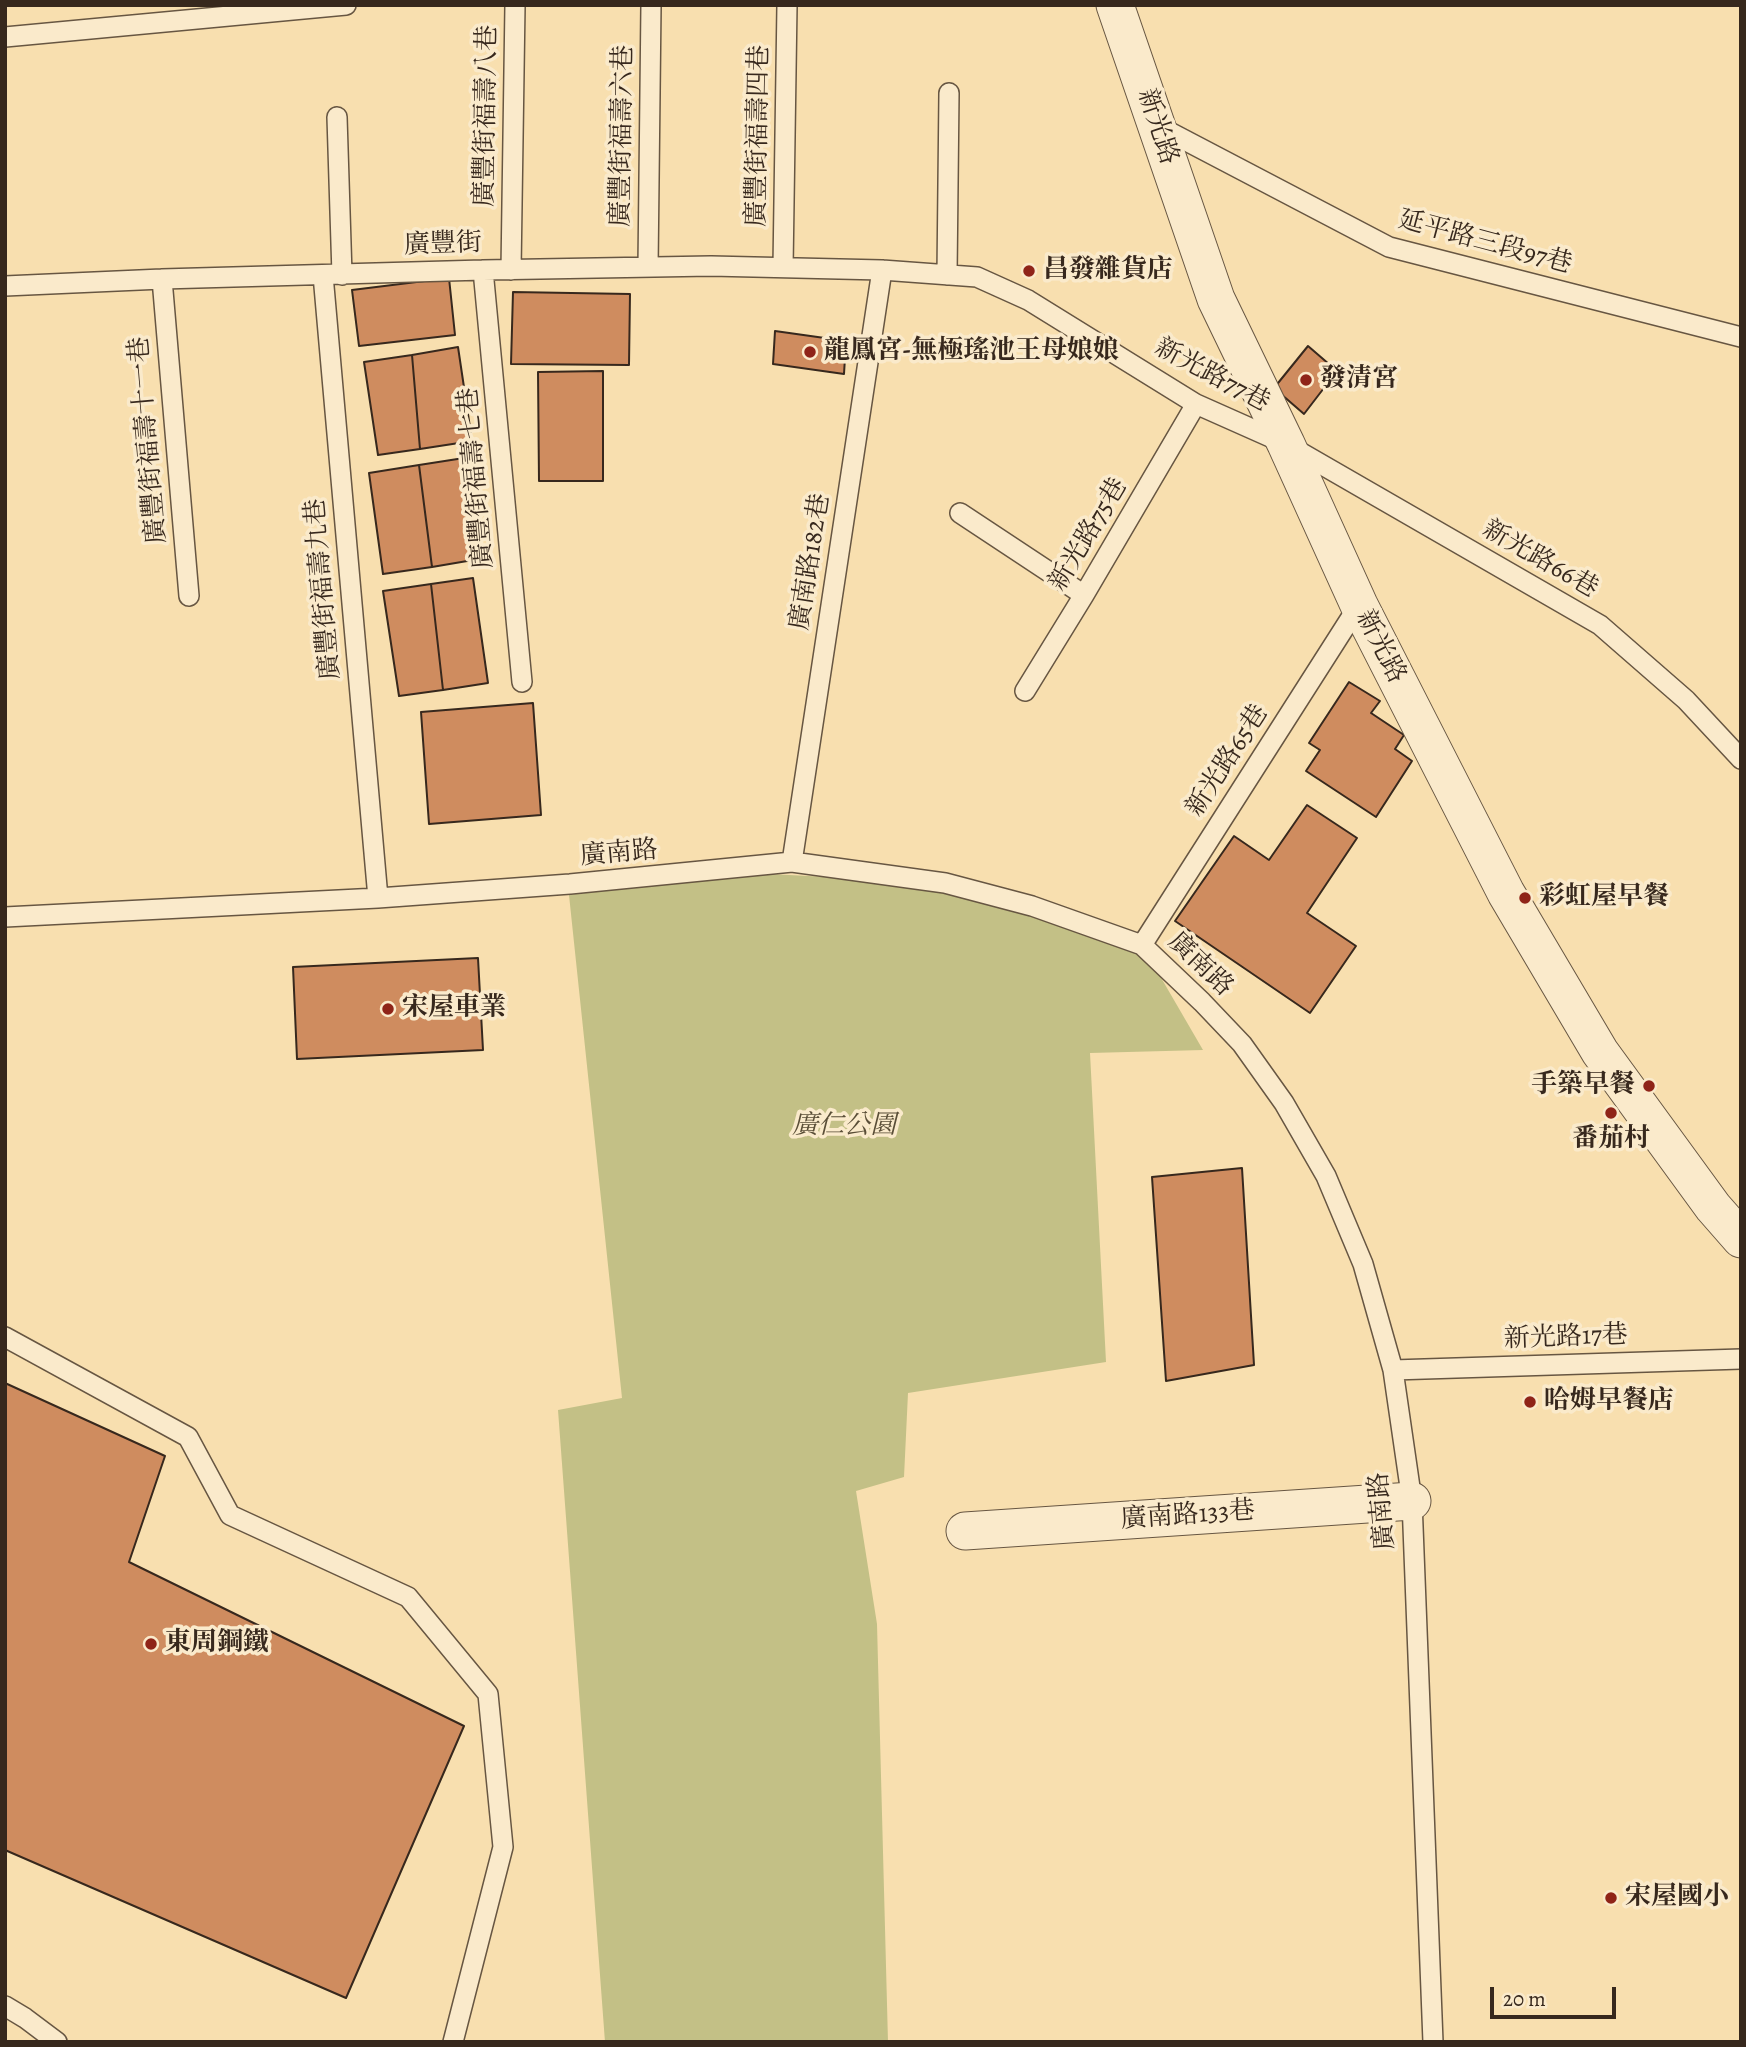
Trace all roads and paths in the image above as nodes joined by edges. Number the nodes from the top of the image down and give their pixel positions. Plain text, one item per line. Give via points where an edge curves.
1 (346, 5) edge
2 (515, 5) edge
3 (651, 5) edge
4 (788, 5) edge
5 (1115, 5) edge
6 (5, 37) edge
7 (949, 93) dead end
8 (337, 117) dead end
9 (1156, 125) junction
10 (648, 267) junction
11 (783, 267) junction
12 (483, 270) junction
13 (512, 270) junction
14 (882, 270) junction
15 (332, 275) junction
16 (947, 275) junction
17 (162, 279) junction
18 (5, 286) edge
19 (1741, 337) edge
20 (1196, 404) junction
21 (1286, 444) junction
22 (960, 513) dead end
23 (1084, 595) junction
24 (190, 596) dead end
25 (1359, 605) junction
26 (522, 682) dead end
27 (1025, 691) dead end
28 (1741, 760) edge
29 (792, 862) junction
30 (378, 898) junction
31 (5, 917) edge
32 (1142, 945) junction
33 (1741, 1239) edge
34 (5, 1337) edge
35 (1741, 1359) edge
36 (1393, 1370) junction
37 (1412, 1502) junction
38 (965, 1531) dead end
39 (5, 2006) edge
40 (57, 2042) edge
41 (453, 2042) edge
42 (1433, 2042) edge

1 - 6 lane
2 - 13 lane, 廣豐街福壽八巷
3 - 10 lane, 廣豐街福壽六巷
4 - 11 lane, 廣豐街福壽四巷
5 - 9 street, 新光路
7 - 16 lane
8 - 15 lane, 廣豐街福壽九巷
9 - 19 lane, 延平路三段97巷 via 1389,247
9 - 21 street, 新光路 via 1216,299
10 - 11 lane, 廣豐街
10 - 13 lane, 廣豐街
11 - 14 lane, 廣豐街
12 - 13 lane, 廣豐街
12 - 15 lane, 廣豐街
12 - 26 lane, 廣豐街福壽七巷
14 - 16 lane, 新光路77巷
14 - 29 lane, 廣南路182巷
15 - 17 lane, 廣豐街
15 - 30 lane, 廣豐街福壽九巷
16 - 20 lane, 新光路77巷 via 977,277 1028,300
17 - 18 lane, 廣豐街
17 - 24 lane, 廣豐街福壽十一巷
20 - 21 lane, 新光路77巷
20 - 23 lane, 新光路75巷
21 - 25 street, 新光路
21 - 28 lane, 新光路66巷 via 1600,625 1686,700
22 - 23 lane
23 - 27 lane, 新光路75巷
25 - 32 lane, 新光路65巷
25 - 33 street, 新光路 via 1506,893 1600,1052
29 - 30 lane, 廣南路
29 - 32 lane, 廣南路 via 945,883 1032,905
30 - 31 lane, 廣南路
32 - 36 lane, 廣南路 via 1242,1044 1284,1103 1326,1176 1363,1265
34 - 41 lane via 188,1437 230,1515 408,1597 488,1693 503,1847
35 - 36 lane, 新光路17巷
36 - 37 lane, 廣南路
37 - 38 street, 廣南路133巷
37 - 42 lane, 廣南路
39 - 40 lane

